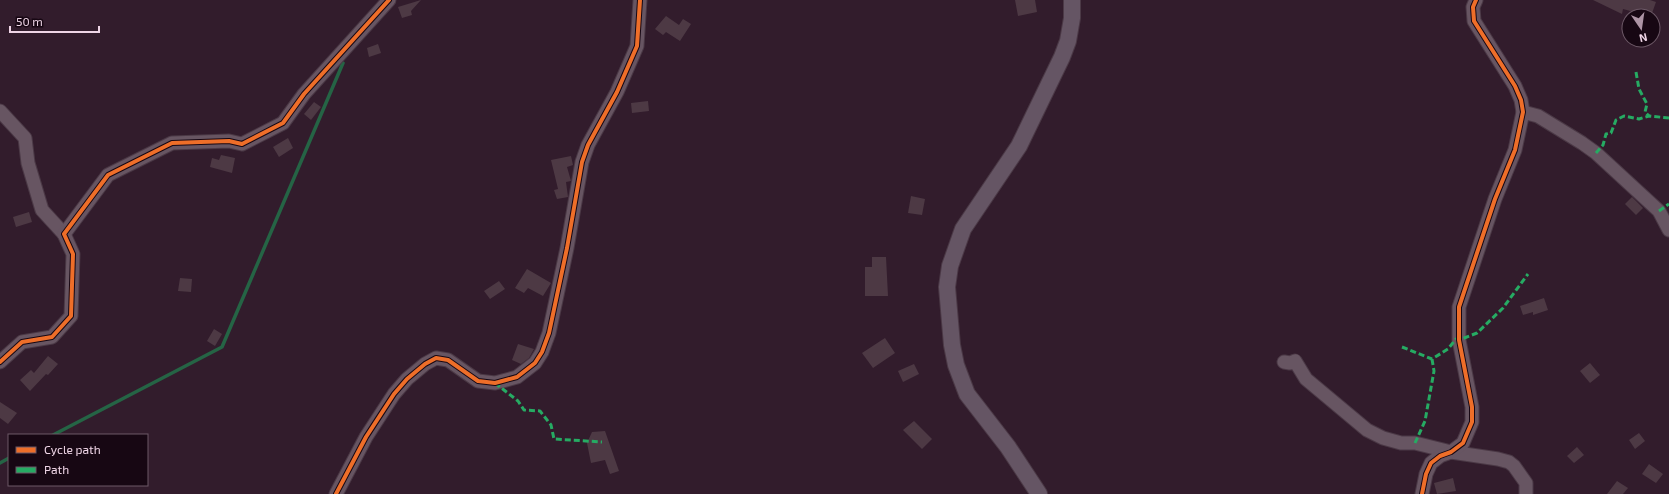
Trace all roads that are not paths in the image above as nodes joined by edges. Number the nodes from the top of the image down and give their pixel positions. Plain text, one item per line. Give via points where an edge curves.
1 (389, 0) edge
2 (640, 0) edge
3 (1072, 0) edge
4 (1476, 0) edge
5 (0, 111) edge
6 (1523, 112) junction
7 (1669, 230) edge
8 (64, 234) junction
9 (0, 362) edge
10 (1284, 362) dead end
11 (1452, 452) junction
12 (336, 494) edge
13 (1038, 494) edge
14 (1422, 494) edge
15 (1526, 494) edge

1 - 8 street via 304,94 283,124 242,144 229,141 172,143 115,171 108,175
2 - 12 street via 637,46 582,162 567,248 549,333 542,352 535,363 517,377 495,383 478,381 448,360 436,358 425,364 407,379 390,400 366,437
3 - 13 main road via 1068,41 1062,57 1019,146 963,229 950,266 947,288 952,345 956,365 967,394 1008,447
4 - 6 street via 1473,7 1474,20 1515,86
5 - 8 street via 25,138 28,163 42,210
6 - 7 street via 1538,116 1596,153 1659,211
6 - 11 street via 1515,150 1495,199 1459,308 1462,356 1473,414 1469,432 1463,443
8 - 9 street via 73,254 71,316 52,336 22,342
10 - 11 street via 1290,364 1295,360 1306,379 1367,430 1400,443 1415,443
11 - 14 street via 1440,456 1431,463
11 - 15 street via 1509,462 1526,483

